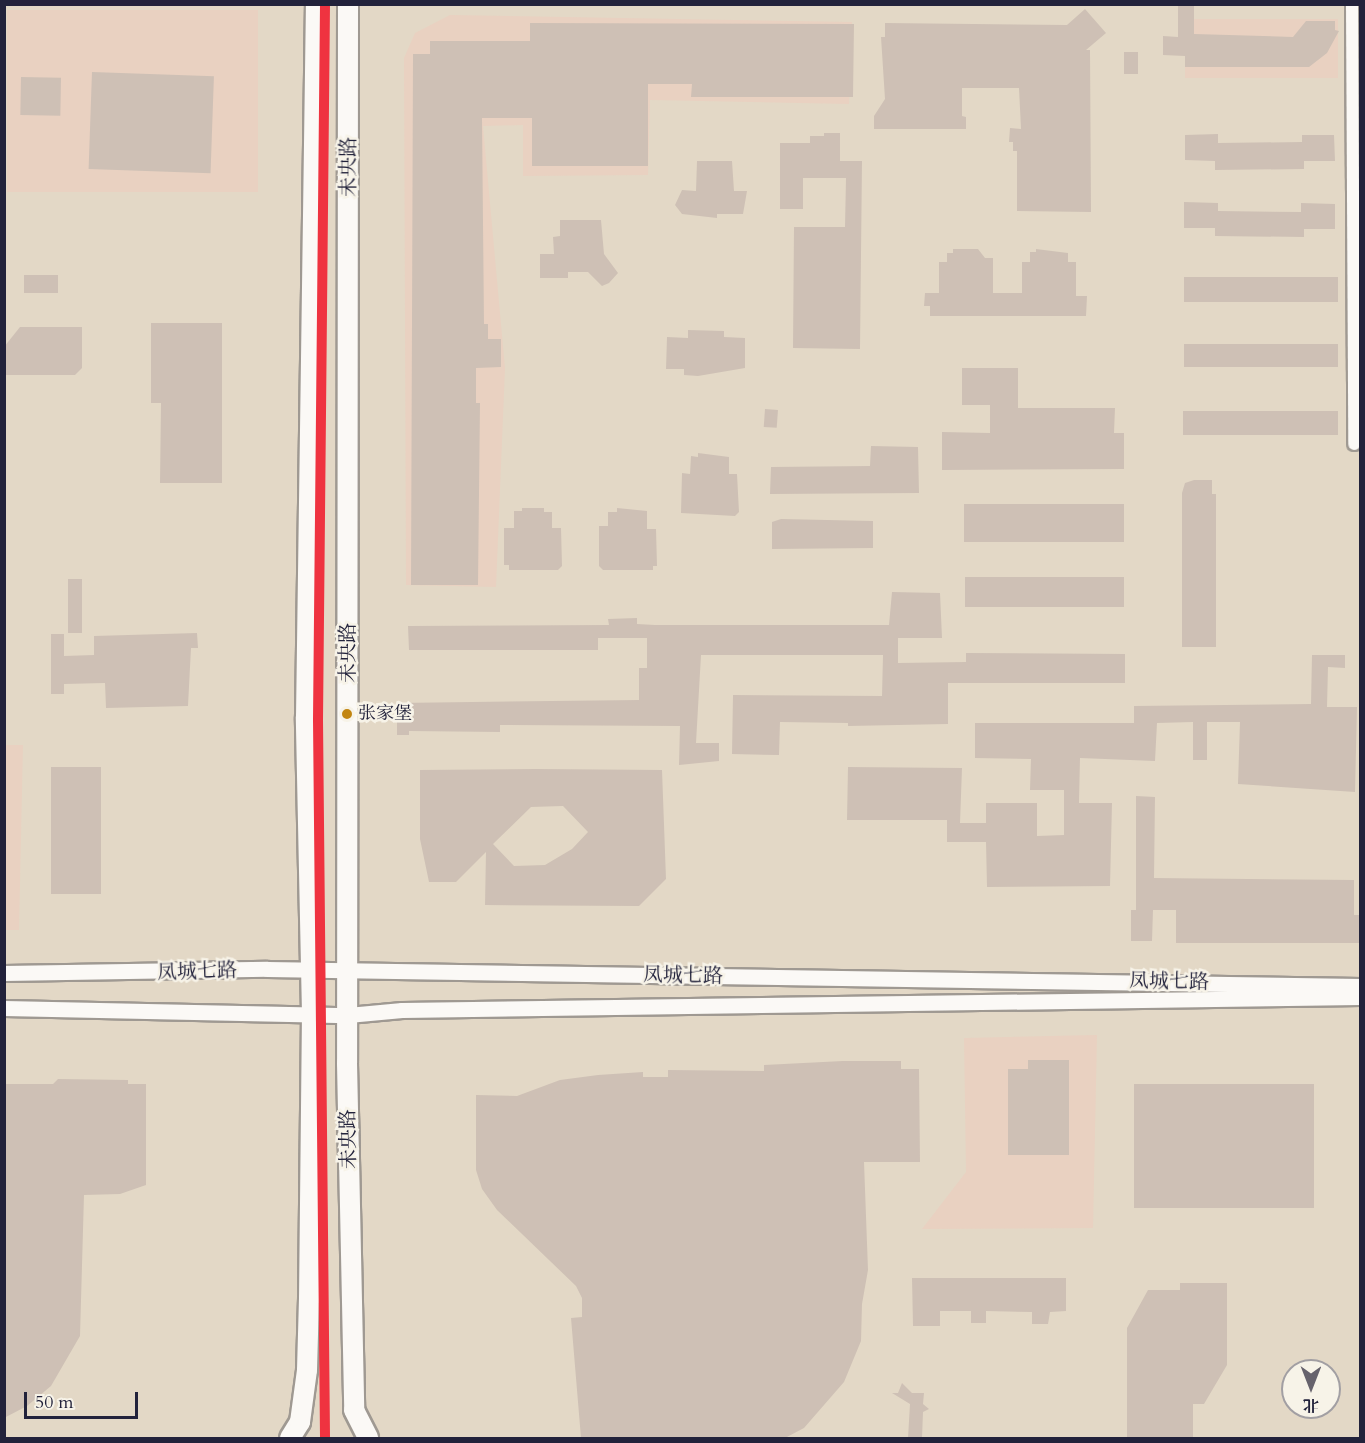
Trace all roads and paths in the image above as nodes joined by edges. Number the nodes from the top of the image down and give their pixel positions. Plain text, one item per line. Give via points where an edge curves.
1 (316, 4) edge
2 (348, 4) edge
3 (1352, 4) edge
4 (1354, 444) dead end
5 (310, 970) junction
6 (348, 970) junction
7 (4, 974) edge
8 (1360, 986) edge
9 (1360, 997) edge
10 (4, 1008) edge
11 (312, 1014) junction
12 (348, 1016) junction
13 (295, 1430) edge
14 (368, 1438) edge

1 - 5 main road, 未央路 via 306,717
2 - 6 main road, 未央路
3 - 4 street
5 - 6 street, 凤城七路
5 - 7 street, 凤城七路
5 - 11 main road, 未央路
6 - 8 street, 凤城七路
6 - 12 main road, 未央路
9 - 12 street, 凤城七路 via 402,1010
10 - 11 street, 凤城七路
11 - 12 street, 凤城七路
11 - 13 main road, 未央路 via 307,1370
12 - 14 main road, 未央路 via 354,1410

